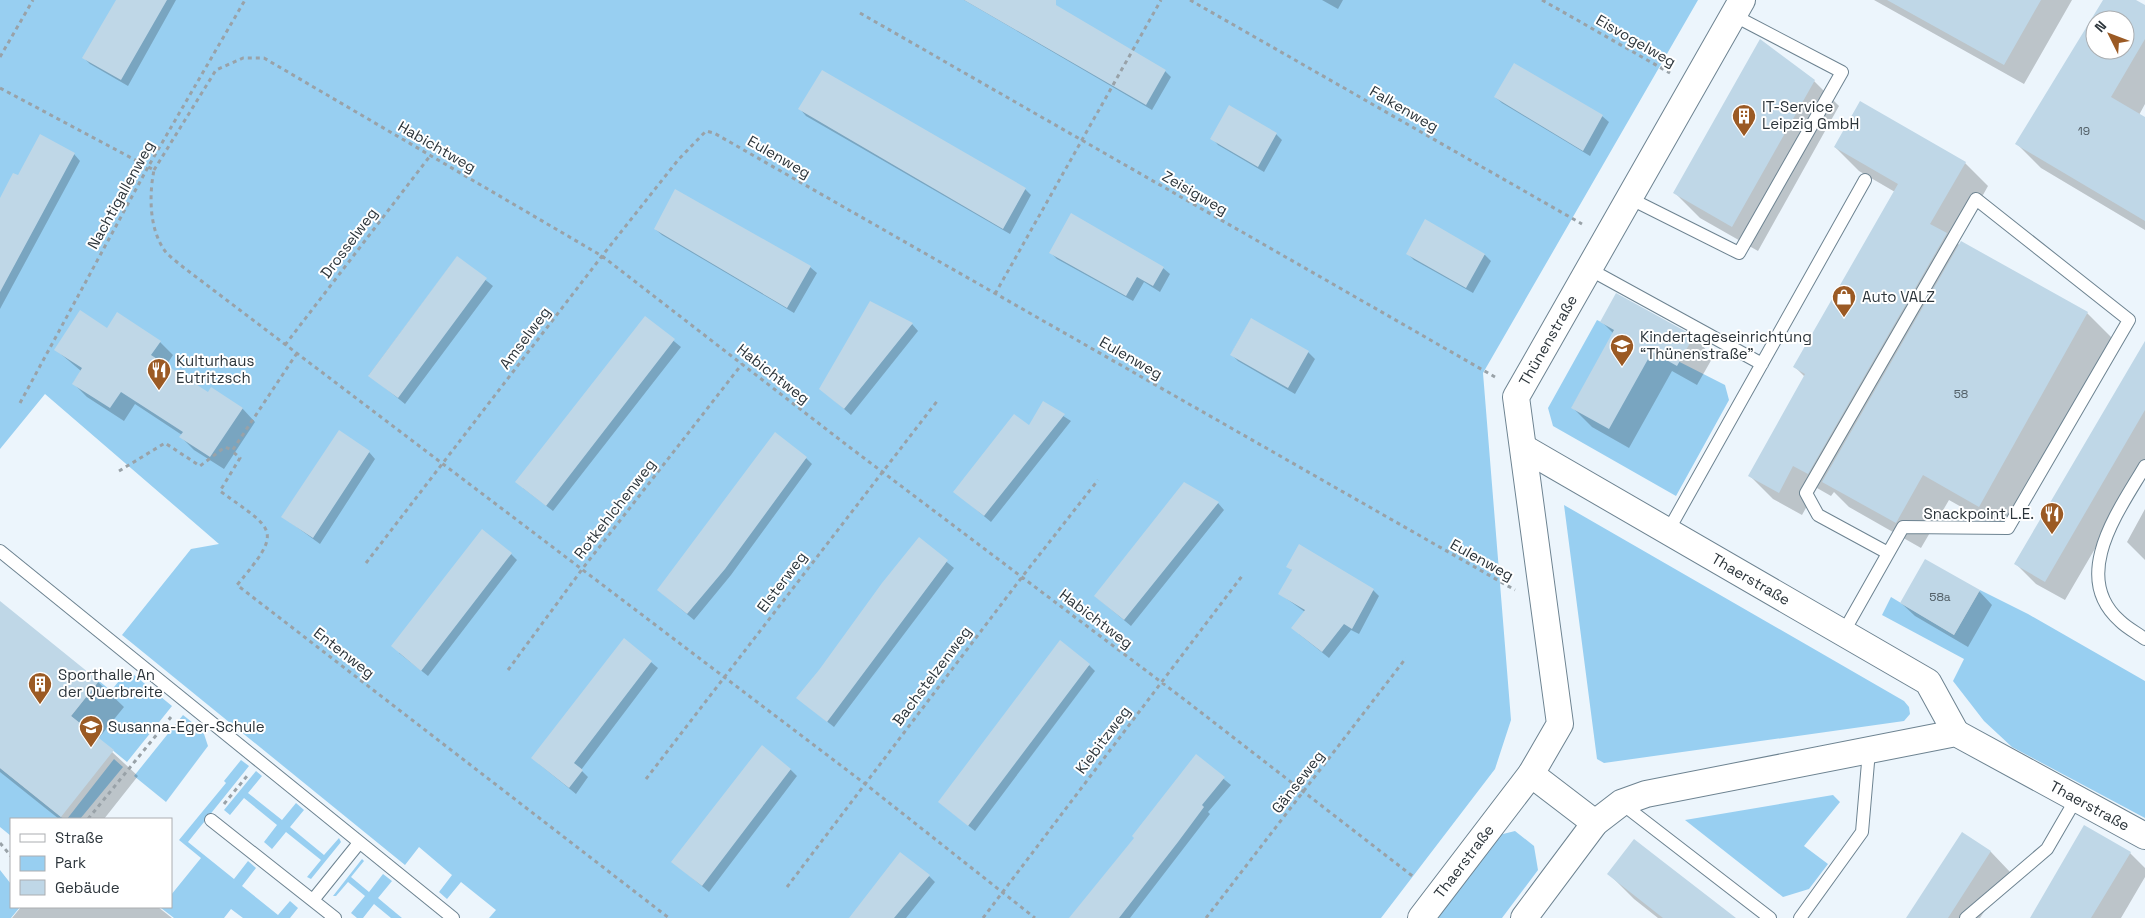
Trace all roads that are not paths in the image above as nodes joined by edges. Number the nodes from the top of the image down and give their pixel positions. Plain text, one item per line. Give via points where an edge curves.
1 (1737, 8) edge
2 (1865, 180) dead end
3 (1629, 198) junction
4 (1589, 269) junction
5 (1762, 364) junction
6 (1524, 448) junction
7 (2145, 466) edge
8 (1668, 531) junction
9 (0, 551) edge
10 (1888, 553) junction
11 (1843, 633) junction
12 (2145, 639) edge
13 (1956, 733) junction
14 (1869, 750) junction
15 (1531, 774) junction
16 (2076, 799) junction
17 (1621, 803) junction
18 (211, 820) road end
19 (1596, 823) junction
20 (2145, 836) edge
21 (359, 843) junction
22 (313, 900) junction
23 (335, 918) edge
24 (452, 918) edge
25 (1421, 918) edge
26 (1524, 918) edge
27 (1770, 918) edge
28 (1800, 918) edge
29 (1966, 918) edge

1 - 3 street, Thünenstraße
1 - 3 lane via 1842,72 1739,253
2 - 5 lane
3 - 4 street, Thünenstraße
4 - 5 lane
4 - 6 street, Thünenstraße via 1516,397
5 - 8 lane
6 - 8 street, Thaerstraße
6 - 15 street, Thünenstraße via 1560,724
7 - 12 lane via 2109,529 2099,559 2098,585 2105,602 2119,621
8 - 11 street, Thaerstraße
9 - 21 lane
10 - 10 lane via 1903,527 2008,528 2129,320 1976,199 1806,493 1818,515
10 - 11 lane
11 - 13 street, Thaerstraße via 1928,682
13 - 14 street
13 - 16 street, Thaerstraße
14 - 17 street via 1646,794
14 - 28 lane via 1862,832
15 - 19 street
15 - 25 street, Thaerstraße
16 - 20 street, Thaerstraße
16 - 29 lane via 2047,849
17 - 19 street
17 - 27 lane
18 - 22 lane
19 - 26 street
21 - 22 lane
21 - 24 lane
22 - 23 lane

